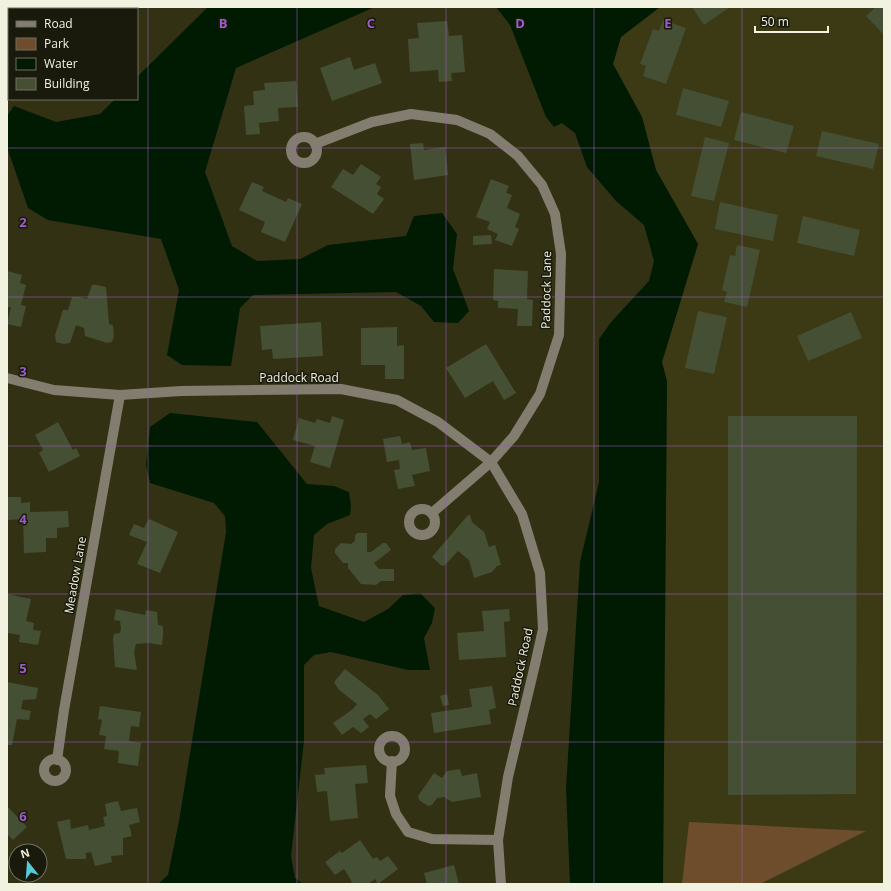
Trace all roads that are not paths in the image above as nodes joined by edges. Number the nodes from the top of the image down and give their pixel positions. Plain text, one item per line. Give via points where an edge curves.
1 (315, 144) dead end
2 (7, 378) edge
3 (120, 395) junction
4 (491, 462) junction
5 (432, 513) dead end
6 (57, 760) dead end
7 (392, 761) dead end
8 (498, 840) junction
9 (501, 884) edge

1 - 4 street, Paddock Lane via 372,122 411,114 457,120 490,134 518,156 542,185 555,214 561,254 559,335 540,394 514,436
2 - 3 street, Paddock Road via 54,390
3 - 4 street, Paddock Road via 181,391 341,389 397,400 438,422
3 - 6 street, Meadow Lane
4 - 5 street, Paddock Lane
4 - 8 street, Paddock Road via 522,514 540,573 543,629 508,777
7 - 8 street via 390,796 396,814 408,832 432,839
8 - 9 street, Paddock Road

